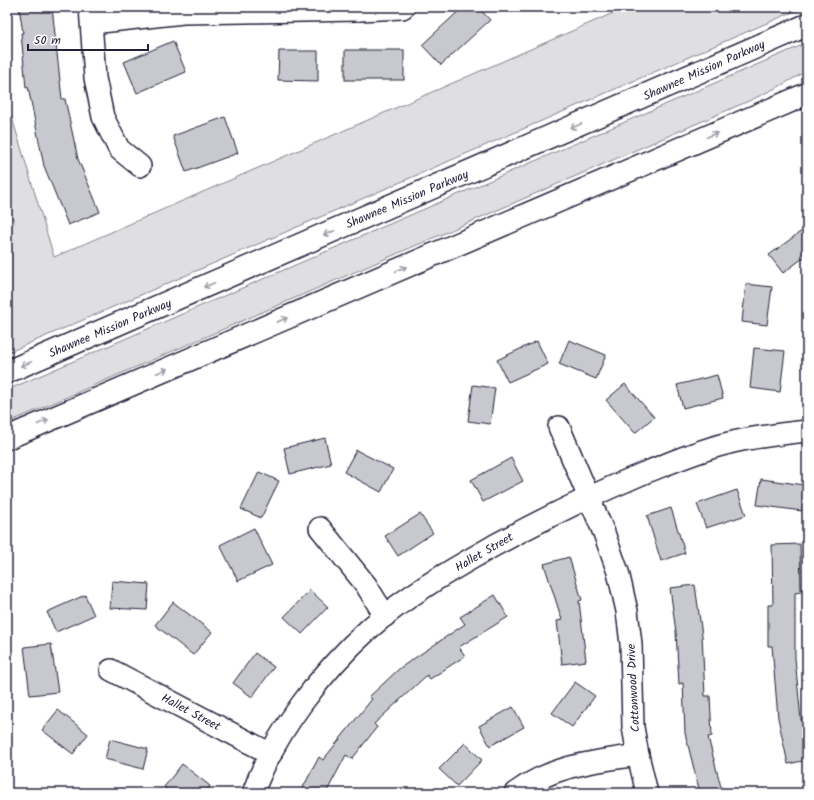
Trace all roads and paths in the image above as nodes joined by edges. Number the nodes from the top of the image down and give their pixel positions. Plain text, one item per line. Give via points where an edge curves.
1 (404, 7) edge
2 (360, 8) edge
3 (251, 9) edge
4 (91, 15) edge
5 (807, 25) edge
6 (807, 94) edge
7 (140, 166) dead end
8 (7, 372) edge
9 (559, 427) dead end
10 (807, 431) edge
11 (7, 438) edge
12 (588, 498) junction
13 (320, 528) dead end
14 (385, 616) junction
15 (111, 670) dead end
16 (271, 754) junction
17 (638, 754) junction
18 (253, 793) edge
19 (515, 793) edge
20 (647, 793) edge

1 - 2 street
2 - 3 street
3 - 4 street
4 - 7 street via 95,78 103,117 119,149
5 -> 8 highway, Shawnee Mission Parkway
11 -> 6 highway
9 - 12 street
10 - 12 street, Hallet Street via 724,444 668,464
12 - 14 street, Hallet Street via 469,560 418,591
12 - 17 street, Cottonwood Drive via 618,572 627,611 631,644 633,727
13 - 14 street via 366,585
14 - 16 street, Hallet Street via 332,666 302,704
15 - 16 street, Hallet Street
16 - 18 street, Hallet Street
17 - 19 street via 580,764 553,772
17 - 20 street, Cottonwood Drive

